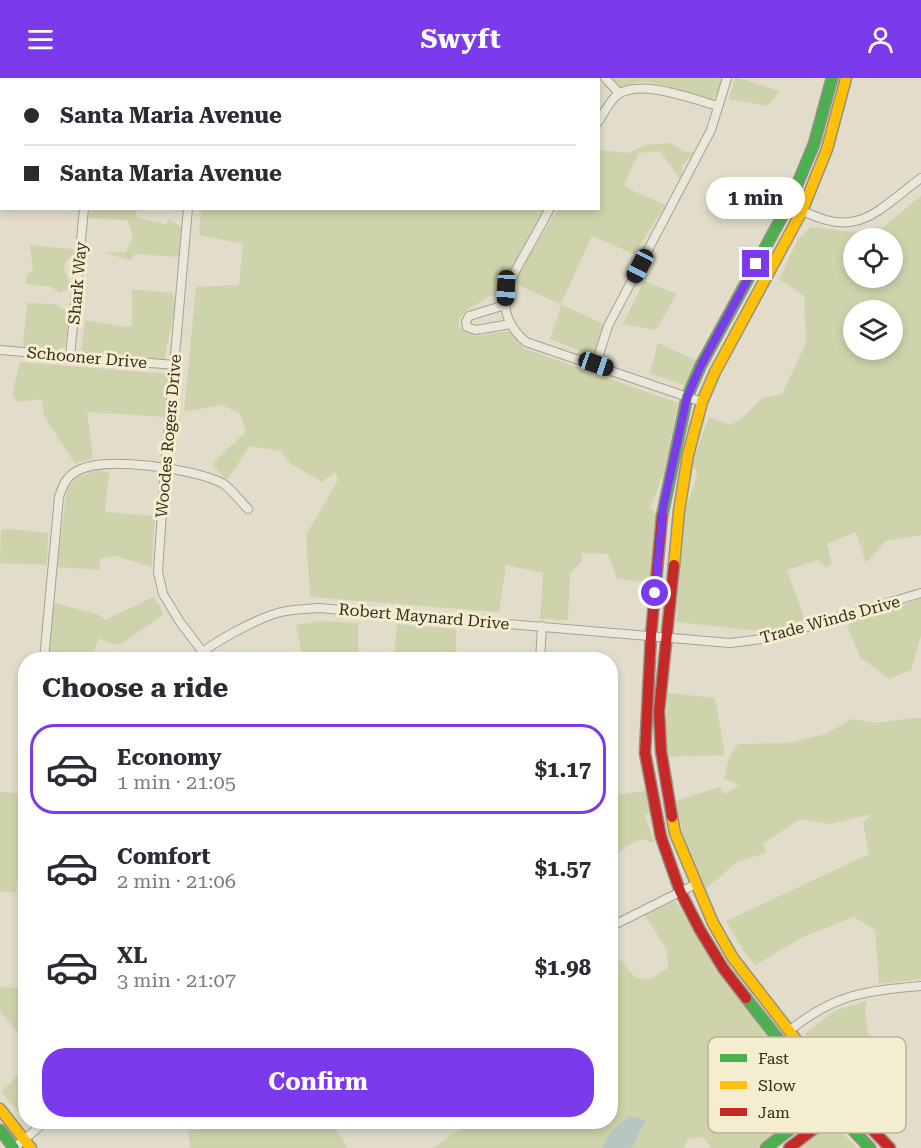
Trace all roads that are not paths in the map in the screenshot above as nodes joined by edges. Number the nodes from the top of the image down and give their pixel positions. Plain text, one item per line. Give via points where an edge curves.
1 (605, 78) edge
2 (727, 78) edge
3 (832, 78) edge
4 (846, 78) edge
5 (619, 93) junction
6 (718, 106) junction
7 (600, 119) edge
8 (921, 178) edge
9 (789, 204) junction
10 (84, 210) edge
11 (188, 210) edge
12 (549, 210) edge
13 (802, 211) junction
14 (505, 306) junction
15 (511, 324) junction
16 (0, 350) edge
17 (70, 357) junction
18 (174, 364) junction
19 (596, 364) junction
20 (687, 397) junction
21 (702, 402) junction
22 (165, 468) junction
23 (248, 509) dead end
24 (921, 593) edge
25 (542, 626) junction
26 (651, 635) junction
27 (666, 636) junction
28 (202, 651) joint
29 (45, 652) edge
30 (540, 652) edge
31 (675, 833) junction
32 (661, 837) junction
33 (696, 884) junction
34 (680, 891) junction
35 (618, 923) edge
36 (734, 958) junction
37 (723, 968) junction
38 (921, 986) edge
39 (774, 1012) junction
40 (763, 1020) junction
41 (789, 1030) junction
42 (776, 1037) edge
43 (794, 1037) edge
44 (0, 1109) edge
45 (40, 1129) edge
46 (0, 1130) edge
47 (785, 1133) edge
48 (809, 1133) edge
49 (856, 1133) edge
50 (875, 1133) edge
51 (28, 1144) edge
52 (14, 1148) edge
53 (766, 1148) edge
54 (789, 1148) edge
55 (870, 1148) edge
56 (890, 1148) edge

1 - 5 street
2 - 6 street
3 - 9 street via 814,144
4 - 13 street via 827,148
5 - 6 street via 637,87 662,90
5 - 7 street
6 - 19 street via 711,130 608,326
8 - 13 street via 870,217 849,223 836,223
9 - 13 street
9 - 20 street
10 - 17 street, Shark Way
11 - 18 street, Woodes Rogers Drive
12 - 14 street via 506,288
13 - 21 street
14 - 15 street
14 - 15 street via 469,316 466,322 476,330
15 - 19 street via 526,342
16 - 17 street, Schooner Drive
17 - 18 street, Schooner Drive
18 - 22 street, Woodes Rogers Drive
19 - 20 street
20 - 21 street
20 - 26 street via 663,508
21 - 27 street via 679,511
22 - 23 street via 206,476 225,485
22 - 28 street, Woodes Rogers Drive via 158,572 163,594
22 - 29 street via 106,463 76,471 64,482 56,517
24 - 27 street, Trade Winds Drive via 770,638 730,643
25 - 26 street, Robert Maynard Drive
25 - 28 street, Robert Maynard Drive via 319,608 281,612
25 - 30 street
26 - 27 street, Robert Maynard Drive
26 - 32 street via 645,753
27 - 31 street via 659,711 661,752
31 - 32 street
31 - 33 street
32 - 34 street
33 - 34 street
33 - 36 street
34 - 35 street
34 - 37 street
36 - 37 street
36 - 39 street
37 - 40 street
38 - 41 street via 874,990 833,1001
39 - 40 street
39 - 41 street
40 - 42 street
41 - 43 street
44 - 51 street
45 - 51 street
46 - 52 street
47 - 53 street
48 - 54 street
49 - 55 street
50 - 56 street
51 - 52 street

